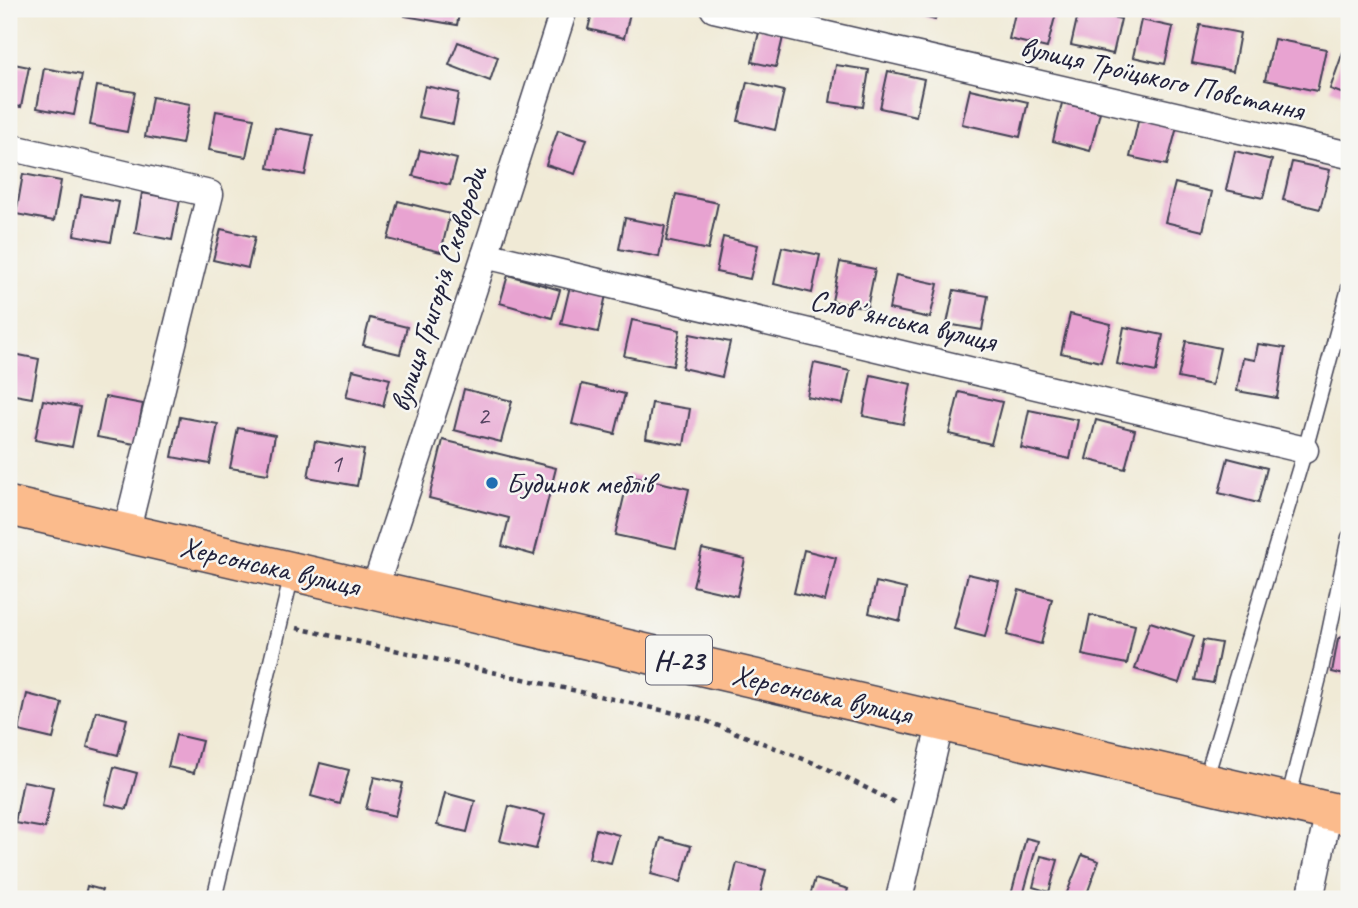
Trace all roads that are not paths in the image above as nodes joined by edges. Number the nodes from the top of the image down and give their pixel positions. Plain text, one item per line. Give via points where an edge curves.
1 (564, 9) edge
2 (714, 9) edge
3 (9, 147) edge
4 (1349, 155) edge
5 (485, 255) junction
6 (1349, 288) edge
7 (1305, 450) junction
8 (9, 506) edge
9 (126, 533) junction
10 (1349, 537) edge
11 (292, 571) junction
12 (374, 590) junction
13 (941, 721) junction
14 (1205, 782) junction
15 (1287, 801) junction
16 (1339, 813) edge
17 (214, 899) edge
18 (899, 899) edge
19 (1310, 899) edge

1 - 5 street, вулиця Григорія Сковороди
2 - 4 street, вулиця Троїцького Повстання
3 - 9 street via 210,194
5 - 7 street, Словʼянська вулиця
5 - 12 street, вулиця Григорія Сковороди
6 - 7 lane
7 - 14 lane
8 - 9 main road, Херсонська вулиця / Н-23
9 - 11 main road, Херсонська вулиця / Н-23
10 - 15 lane
11 - 12 main road, Херсонська вулиця / Н-23
11 - 17 lane
12 - 13 main road, Херсонська вулиця / Н-23
13 - 14 main road, Херсонська вулиця / Н-23
13 - 18 street
14 - 15 main road, Херсонська вулиця / Н-23
15 - 16 main road, Херсонська вулиця / Н-23
16 - 19 street

